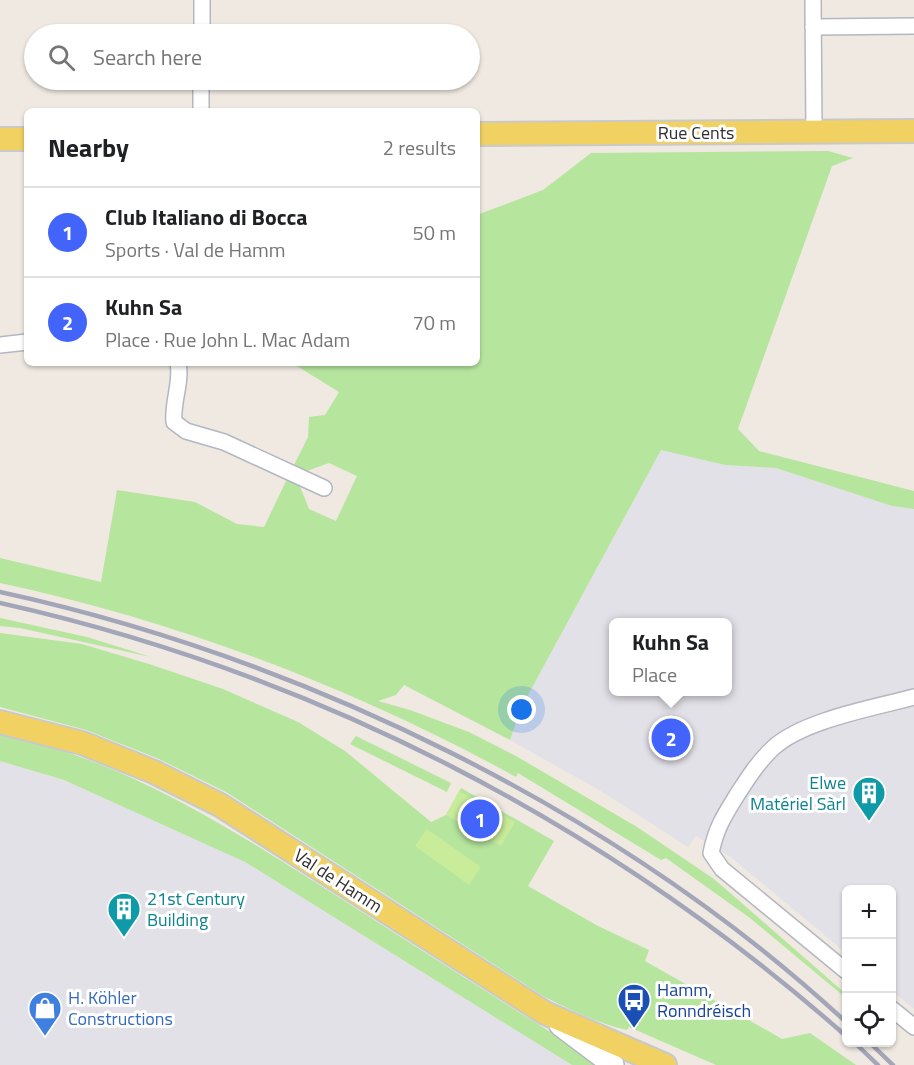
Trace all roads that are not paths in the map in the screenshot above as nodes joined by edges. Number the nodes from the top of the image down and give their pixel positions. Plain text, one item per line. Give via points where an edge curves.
1 (202, 0) edge
2 (813, 0) edge
3 (202, 24) edge
4 (914, 26) edge
5 (813, 27) junction
6 (201, 90) edge
7 (201, 108) edge
8 (914, 131) edge
9 (814, 132) junction
10 (480, 135) edge
11 (0, 139) edge
12 (24, 139) edge
13 (24, 342) edge
14 (0, 345) edge
15 (178, 366) edge
16 (324, 488) dead end
17 (914, 698) edge
18 (0, 722) edge
19 (842, 968) edge
20 (545, 1013) junction
21 (896, 1013) edge
22 (914, 1028) edge
23 (613, 1065) edge
24 (664, 1065) edge

1 - 3 street
2 - 5 street
4 - 5 street
5 - 9 street
6 - 7 street
8 - 9 main road, Rue Cents
9 - 10 main road, Rue Cents
11 - 12 main road
13 - 14 street
15 - 16 street via 174,422
17 - 19 street via 851,714 788,737 757,764 715,830 711,853 722,870
18 - 20 main road, Val de Hamm via 82,743 154,772 220,805
20 - 23 main road
20 - 24 main road, Val de Hamm
21 - 22 street

